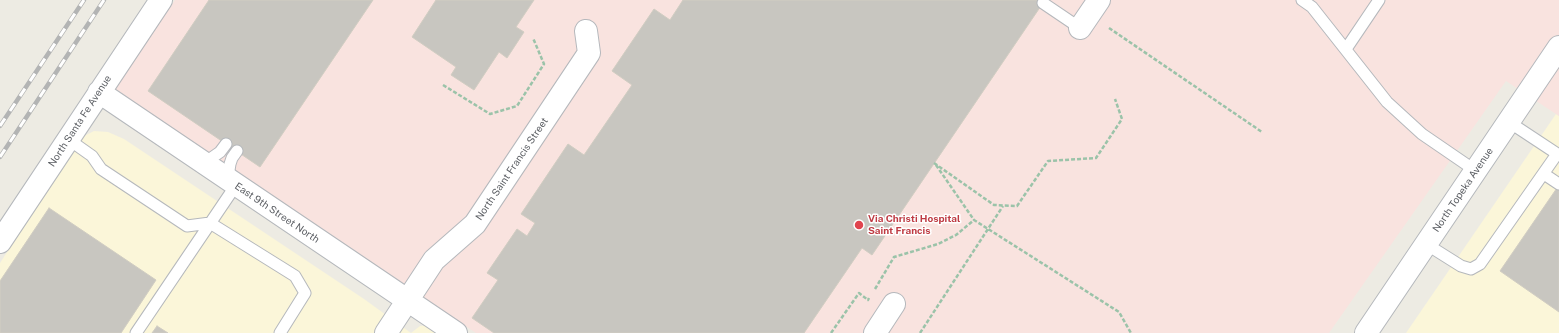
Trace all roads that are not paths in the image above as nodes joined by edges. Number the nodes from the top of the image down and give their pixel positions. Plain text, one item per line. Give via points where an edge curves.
1 (161, 0) edge
2 (1099, 0) edge
3 (1302, 0) edge
4 (1379, 0) edge
5 (1043, 3) dead end
6 (1080, 28) joint
7 (586, 31) dead end
8 (1559, 47) edge
9 (1346, 49) junction
10 (99, 92) junction
11 (1509, 122) junction
12 (68, 140) junction
13 (226, 144) dead end
14 (237, 151) dead end
15 (1558, 155) edge
16 (201, 162) junction
17 (1476, 171) junction
18 (1544, 174) junction
19 (233, 183) junction
20 (1559, 184) edge
21 (210, 223) junction
22 (0, 242) edge
23 (1426, 244) junction
24 (408, 301) junction
25 (894, 304) dead end
26 (136, 333) edge
27 (280, 333) edge
28 (386, 333) edge
29 (456, 333) edge
30 (875, 333) edge
31 (1366, 333) edge

1 - 10 street, North Santa Fe Avenue
2 - 6 street
3 - 9 lane via 1312,7
4 - 9 lane
5 - 6 lane
7 - 24 street, North Saint Francis Street via 589,53 585,60 475,224 434,260
8 - 11 street, North Topeka Avenue
9 - 17 lane via 1387,102 1422,134
10 - 12 street, North Santa Fe Avenue
10 - 16 street, East 9th Street North
11 - 15 lane
11 - 17 street, North Topeka Avenue
12 - 21 lane via 92,156 101,169 187,226
12 - 22 street, North Santa Fe Avenue
13 - 16 lane via 220,152
14 - 19 lane via 232,158 228,177
15 - 18 lane
16 - 19 street, East 9th Street North
17 - 23 street, North Topeka Avenue
18 - 20 lane
18 - 23 lane via 1480,264 1471,269 1461,266
19 - 21 lane
19 - 24 street, East 9th Street North
21 - 26 lane
21 - 27 lane via 295,276 306,293
23 - 31 street, North Topeka Avenue
24 - 28 street, North Saint Francis Street
24 - 29 street, East 9th Street North
25 - 30 street

